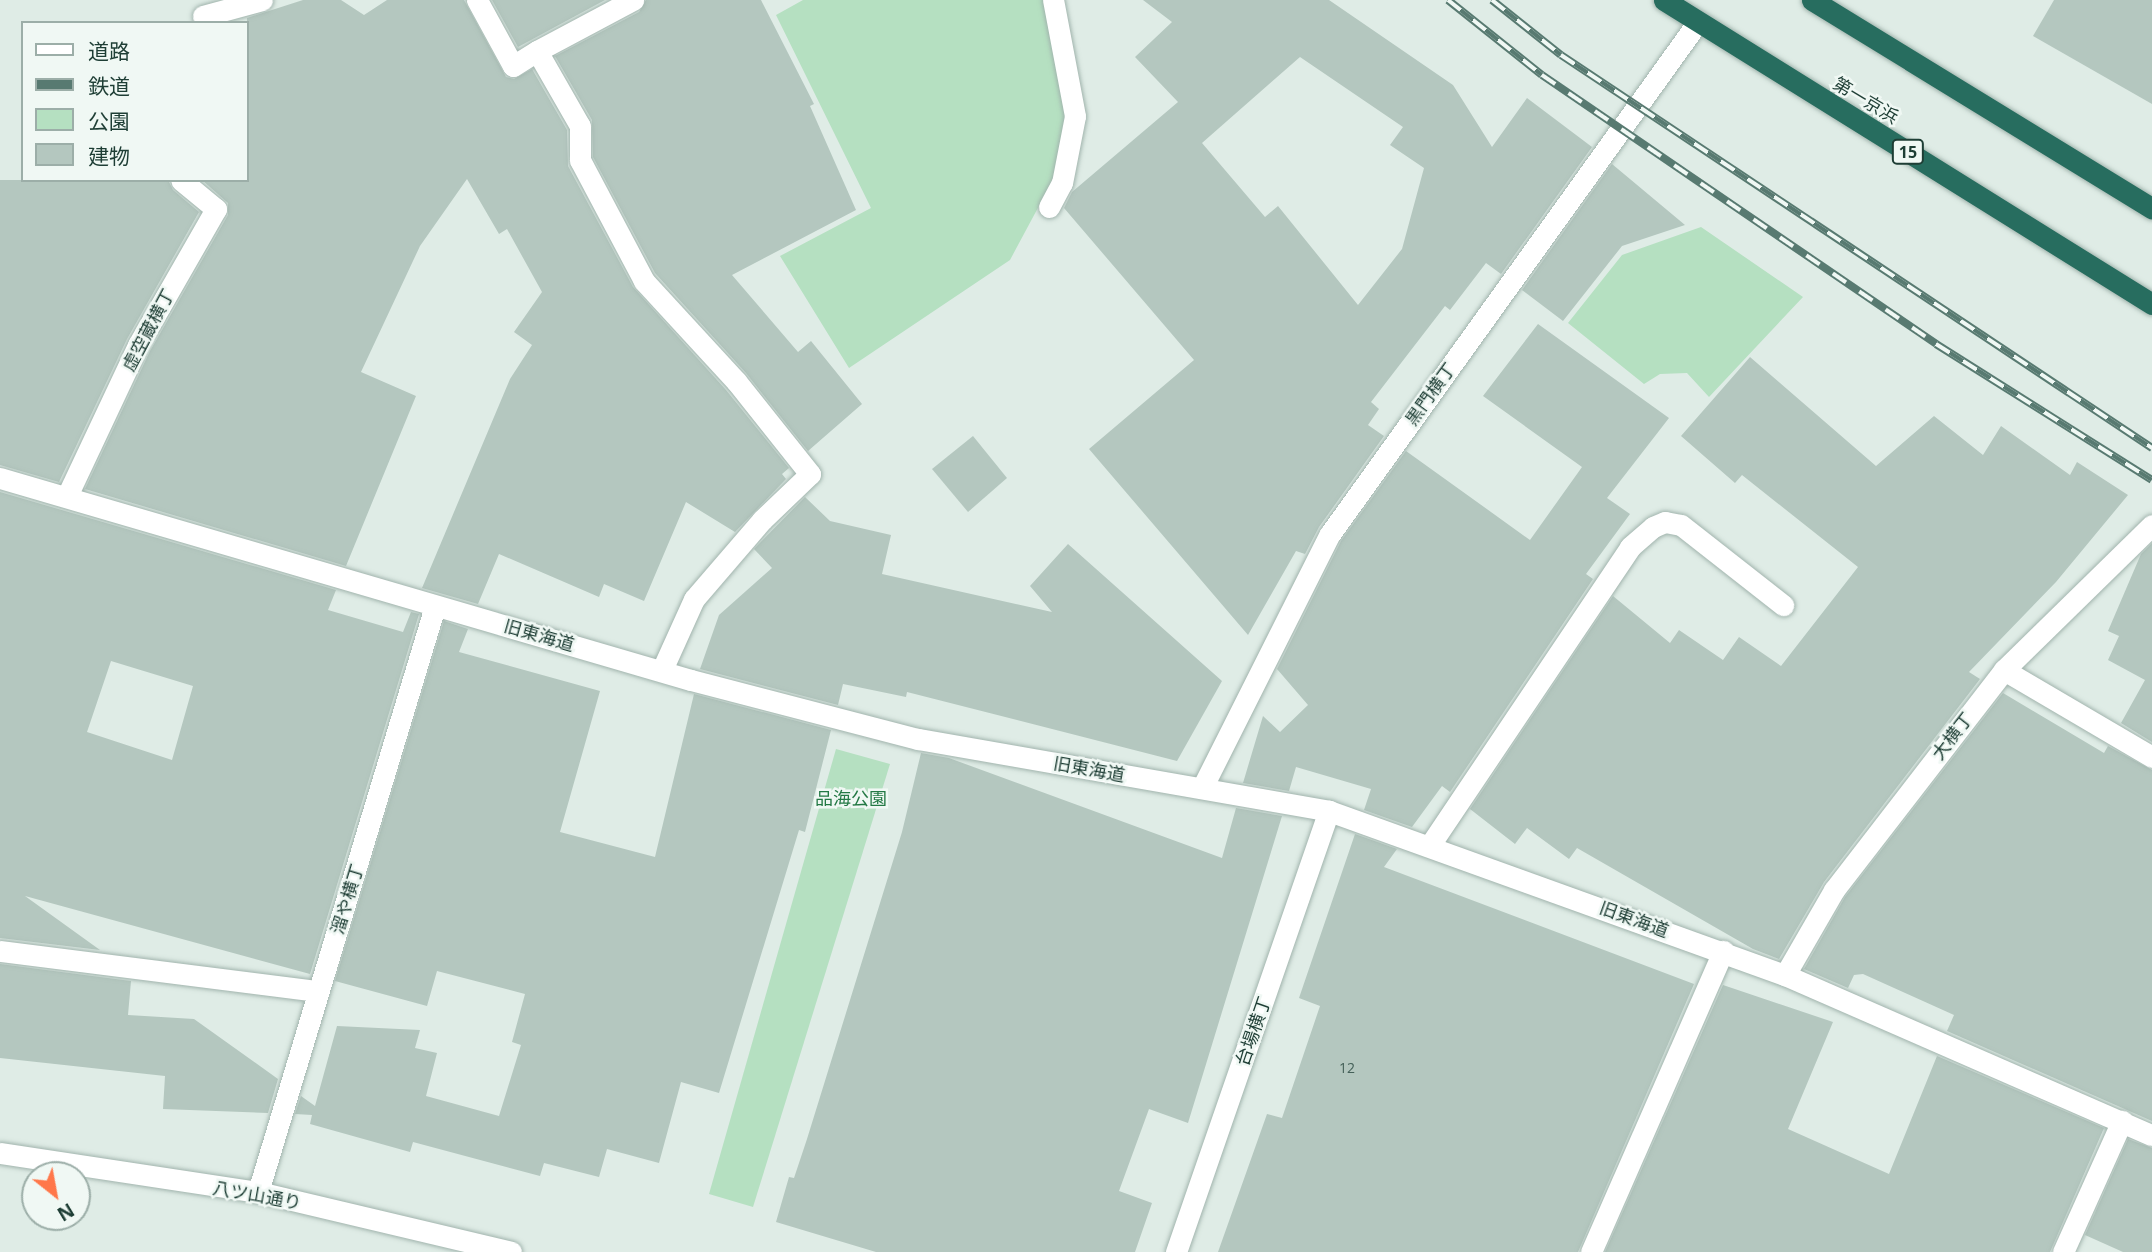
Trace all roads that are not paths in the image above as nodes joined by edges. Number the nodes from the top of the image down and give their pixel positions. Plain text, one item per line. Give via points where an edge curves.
1 (262, 0) edge
2 (477, 0) edge
3 (633, 0) edge
4 (1053, 0) edge
5 (1664, 0) edge
6 (1812, 0) edge
7 (202, 13) edge
8 (1697, 23) junction
9 (537, 51) junction
10 (183, 182) edge
11 (1049, 207) dead end
12 (2152, 208) edge
13 (2152, 304) edge
14 (0, 478) edge
15 (67, 496) junction
16 (2152, 525) edge
17 (1783, 605) dead end
18 (435, 606) junction
19 (662, 670) junction
20 (2004, 670) junction
21 (2152, 757) edge
22 (1202, 789) junction
23 (1329, 811) junction
24 (1430, 845) junction
25 (0, 951) edge
26 (1723, 951) junction
27 (1785, 975) junction
28 (315, 991) junction
29 (2122, 1121) junction
30 (2152, 1135) edge
31 (0, 1153) edge
32 (258, 1192) junction
33 (511, 1252) edge
34 (1176, 1252) edge
35 (1591, 1252) edge
36 (2063, 1252) edge

1 - 7 street
2 - 9 street via 513,66
3 - 9 street
4 - 11 street via 1075,116 1062,183
5 - 8 highway, 第一京浜 / 15
6 - 12 highway
8 - 13 highway, 第一京浜 / 15
8 - 22 street, 黒門横丁 via 1330,534
9 - 19 street via 580,125 580,160 644,281 736,381 810,474 762,520 694,599
10 - 15 street, 虚空蔵横丁 via 216,209 138,345
14 - 15 street, 旧東海道
15 - 18 street, 旧東海道
16 - 20 street, 大横丁
17 - 24 street via 1681,525 1665,522 1653,527 1630,547
18 - 19 street, 旧東海道
18 - 28 street, 溜や横丁
19 - 22 street, 旧東海道 via 918,739
20 - 21 street
20 - 27 street, 大横丁 via 1834,890
22 - 23 street, 旧東海道
23 - 24 street, 旧東海道
23 - 34 street, 台場横丁
24 - 26 street, 旧東海道
25 - 28 street
26 - 27 street, 旧東海道
26 - 35 street
27 - 29 street, 旧東海道
28 - 32 street, 溜や横丁
29 - 30 street, 旧東海道
29 - 36 street
31 - 32 street, 八ツ山通り
32 - 33 street, 八ツ山通り

